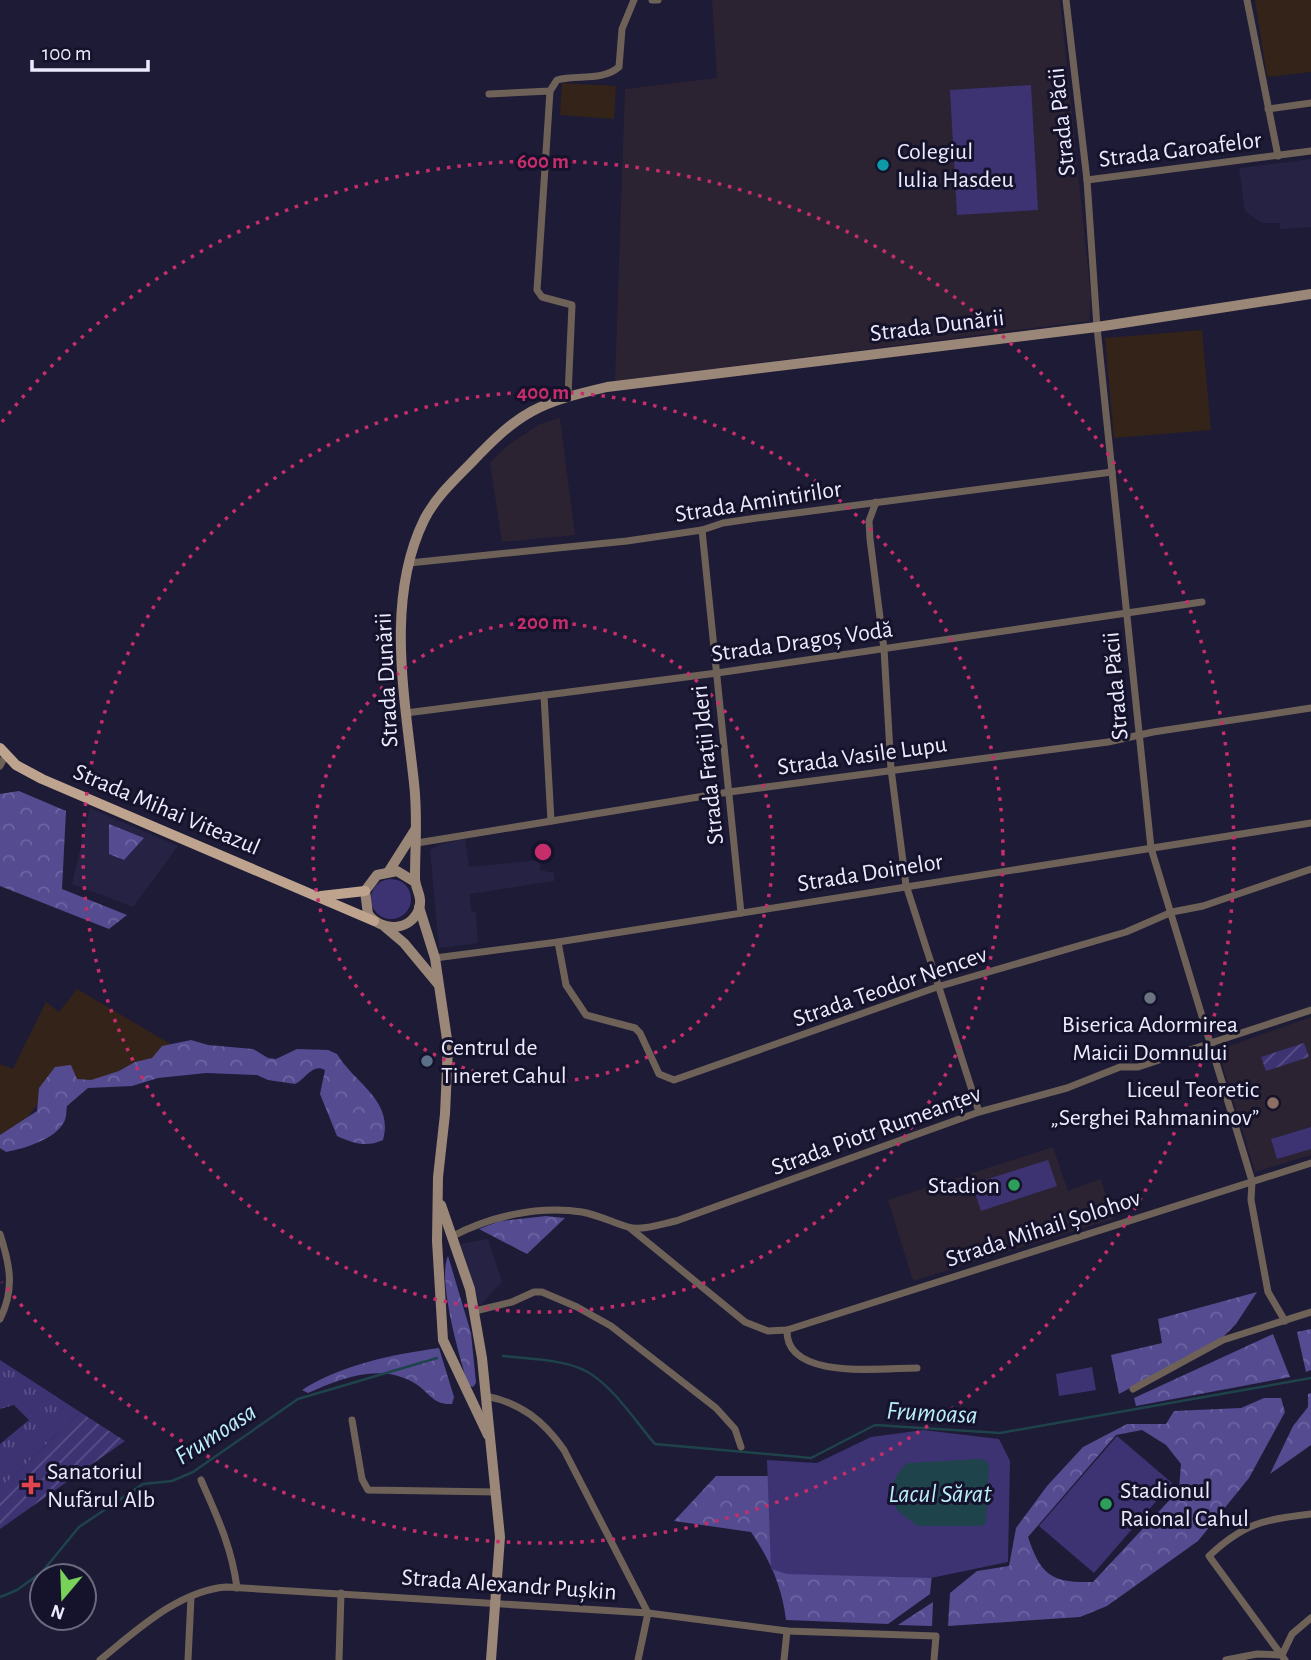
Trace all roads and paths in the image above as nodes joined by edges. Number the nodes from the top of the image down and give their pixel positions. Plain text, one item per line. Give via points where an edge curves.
1 (634, 0) edge
2 (652, 0) edge
3 (658, 0) edge
4 (1066, 0) edge
5 (1247, 0) edge
6 (550, 91) junction
7 (489, 94) dead end
8 (1311, 103) edge
9 (1268, 109) junction
10 (1311, 151) edge
11 (1278, 156) junction
12 (1087, 180) junction
13 (1311, 294) edge
14 (1097, 327) junction
15 (568, 396) junction
16 (1112, 472) junction
17 (876, 502) junction
18 (702, 530) junction
19 (409, 563) junction
20 (1202, 602) dead end
21 (1128, 612) junction
22 (884, 649) junction
23 (717, 673) junction
24 (544, 695) junction
25 (1311, 708) edge
26 (406, 712) junction
27 (1139, 737) junction
28 (1, 757) edge
29 (891, 769) junction
30 (729, 792) junction
31 (551, 821) junction
32 (1311, 822) edge
33 (418, 824) junction
34 (417, 843) junction
35 (1151, 848) junction
36 (1311, 869) edge
37 (389, 871) junction
38 (415, 882) junction
39 (906, 885) junction
40 (365, 891) junction
41 (315, 896) junction
42 (419, 906) junction
43 (1172, 912) junction
44 (741, 913) junction
45 (379, 924) junction
46 (558, 942) junction
47 (435, 958) junction
48 (937, 987) junction
49 (442, 989) junction
50 (1311, 1010) edge
51 (1211, 1044) junction
52 (979, 1112) junction
53 (1311, 1163) edge
54 (1252, 1181) junction
55 (438, 1193) junction
56 (630, 1228) junction
57 (0, 1234) edge
58 (450, 1237) junction
59 (458, 1256) junction
60 (438, 1258) junction
61 (475, 1311) junction
62 (1311, 1312) edge
63 (0, 1320) edge
64 (1285, 1321) junction
65 (787, 1330) junction
66 (917, 1368) dead end
67 (1133, 1389) dead end
68 (468, 1391) junction
69 (485, 1392) junction
70 (352, 1420) dead end
71 (488, 1435) junction
72 (741, 1447) dead end
73 (201, 1480) dead end
74 (496, 1492) junction
75 (1311, 1514) edge
76 (237, 1588) junction
77 (341, 1593) junction
78 (191, 1597) junction
79 (496, 1602) junction
80 (648, 1613) junction
81 (1311, 1618) edge
82 (787, 1631) junction
83 (1283, 1658) edge
84 (100, 1660) edge
85 (188, 1660) edge
86 (339, 1660) edge
87 (491, 1660) edge
88 (638, 1660) edge
89 (784, 1660) edge
90 (934, 1660) edge
91 (1226, 1660) edge

1 - 6 street via 622,29 619,67 612,73 556,80
2 - 3 street
4 - 12 street, Strada Păcii
5 - 9 street, Strada Garoafelor
6 - 7 street
6 - 15 street via 537,290 542,297 572,305
8 - 9 street
9 - 11 street, Strada Garoafelor
10 - 11 street, Strada Garoafelor
11 - 12 street, Strada Garoafelor
12 - 14 street, Strada Păcii
13 - 14 main road, Strada Dunării
14 - 15 main road, Strada Dunării via 607,387
14 - 16 street, Strada Păcii
15 - 19 main road, Strada Dunării via 513,420 495,436 436,501
16 - 17 street, Strada Amintirilor
16 - 21 street, Strada Păcii
17 - 18 street, Strada Amintirilor via 723,523
17 - 22 street via 869,521
18 - 19 street, Strada Amintirilor
18 - 23 street, Strada Frații Jderi
19 - 26 main road, Strada Dunării via 401,617
20 - 21 street, Strada Dragoș Vodă
21 - 22 street, Strada Dragoș Vodă
21 - 27 street, Strada Păcii
22 - 23 street, Strada Dragoș Vodă
22 - 29 street
23 - 24 street, Strada Dragoș Vodă
23 - 30 street, Strada Frații Jderi
24 - 26 street, Strada Dragoș Vodă
24 - 31 street
25 - 27 street, Strada Vasile Lupu
26 - 33 main road, Strada Dunării
27 - 29 street, Strada Vasile Lupu
27 - 35 street, Strada Păcii
28 - 41 main road, Strada Mihai Viteazul via 42,779
29 - 30 street, Strada Vasile Lupu
29 - 39 street
30 - 31 street, Strada Vasile Lupu
30 - 44 street, Strada Frații Jderi
31 - 34 street, Strada Vasile Lupu
32 - 35 street, Strada Doinelor
33 - 34 main road, Strada Dunării
33 - 37 main road
34 - 38 main road, Strada Dunării
35 - 39 street, Strada Doinelor
35 - 43 street, Strada Păcii
36 - 43 street, Strada Teodor Nencev
37 - 38 main road via 401,872
37 - 40 main road via 374,877
38 - 42 main road
39 - 44 street, Strada Doinelor
39 - 48 street
40 - 41 main road, Strada Mihai Viteazul
40 - 45 main road via 365,910
41 - 45 main road, Strada Mihai Viteazul
42 - 45 main road via 406,924
42 - 47 main road
43 - 48 street, Strada Teodor Nencev via 1126,932
43 - 51 street, Strada Păcii
44 - 46 street, Strada Doinelor
45 - 49 main road via 404,943
46 - 47 street, Strada Doinelor
46 - 48 street, Strada Teodor Nencev via 566,985 586,1015 635,1028 659,1074 669,1080
47 - 49 main road
48 - 52 street
49 - 55 main road via 448,1062
50 - 51 street, Strada Piotr Rumeanțev
51 - 52 street, Strada Piotr Rumeanțev via 1138,1067 1120,1067 1067,1088
51 - 54 street, Strada Păcii
52 - 56 street, Strada Piotr Rumeanțev via 695,1216
53 - 54 street, Strada Mihail Șolohov
54 - 64 street, Strada Păcii via 1251,1200 1268,1292
54 - 65 street, Strada Mihail Șolohov
55 - 58 main road
55 - 60 main road
56 - 58 street via 595,1214 546,1211 498,1218
56 - 65 street, Strada Mihail Șolohov via 745,1322 768,1331
57 - 63 street via 11,1280
58 - 59 main road
59 - 60 main road via 445,1251
59 - 61 main road
60 - 68 main road via 443,1340
61 - 69 main road
61 - 72 street via 534,1292 577,1307 611,1326 716,1408 735,1429
62 - 64 street
64 - 67 street via 1223,1340
65 - 66 street via 792,1353 811,1362 842,1368
68 - 69 main road
68 - 71 main road
69 - 71 main road
69 - 80 street via 507,1400 553,1433
70 - 74 street via 368,1490
71 - 74 main road
73 - 76 street via 225,1533
74 - 79 main road via 500,1537
75 - 83 street via 1252,1524 1231,1535 1209,1556
76 - 77 street, Strada Alexandr Pușkin
76 - 78 street, Strada Alexandr Pușkin via 214,1588
77 - 79 street, Strada Alexandr Pușkin
77 - 86 street
78 - 84 street, Strada Alexandr Pușkin via 141,1627
78 - 85 street
79 - 80 street, Strada Alexandr Pușkin
79 - 87 main road
80 - 82 street, Strada Alexandr Pușkin
80 - 88 street
81 - 83 street via 1292,1634
82 - 89 street
82 - 90 street, Strada Alexandr Pușkin via 936,1636
83 - 91 street via 1257,1654

